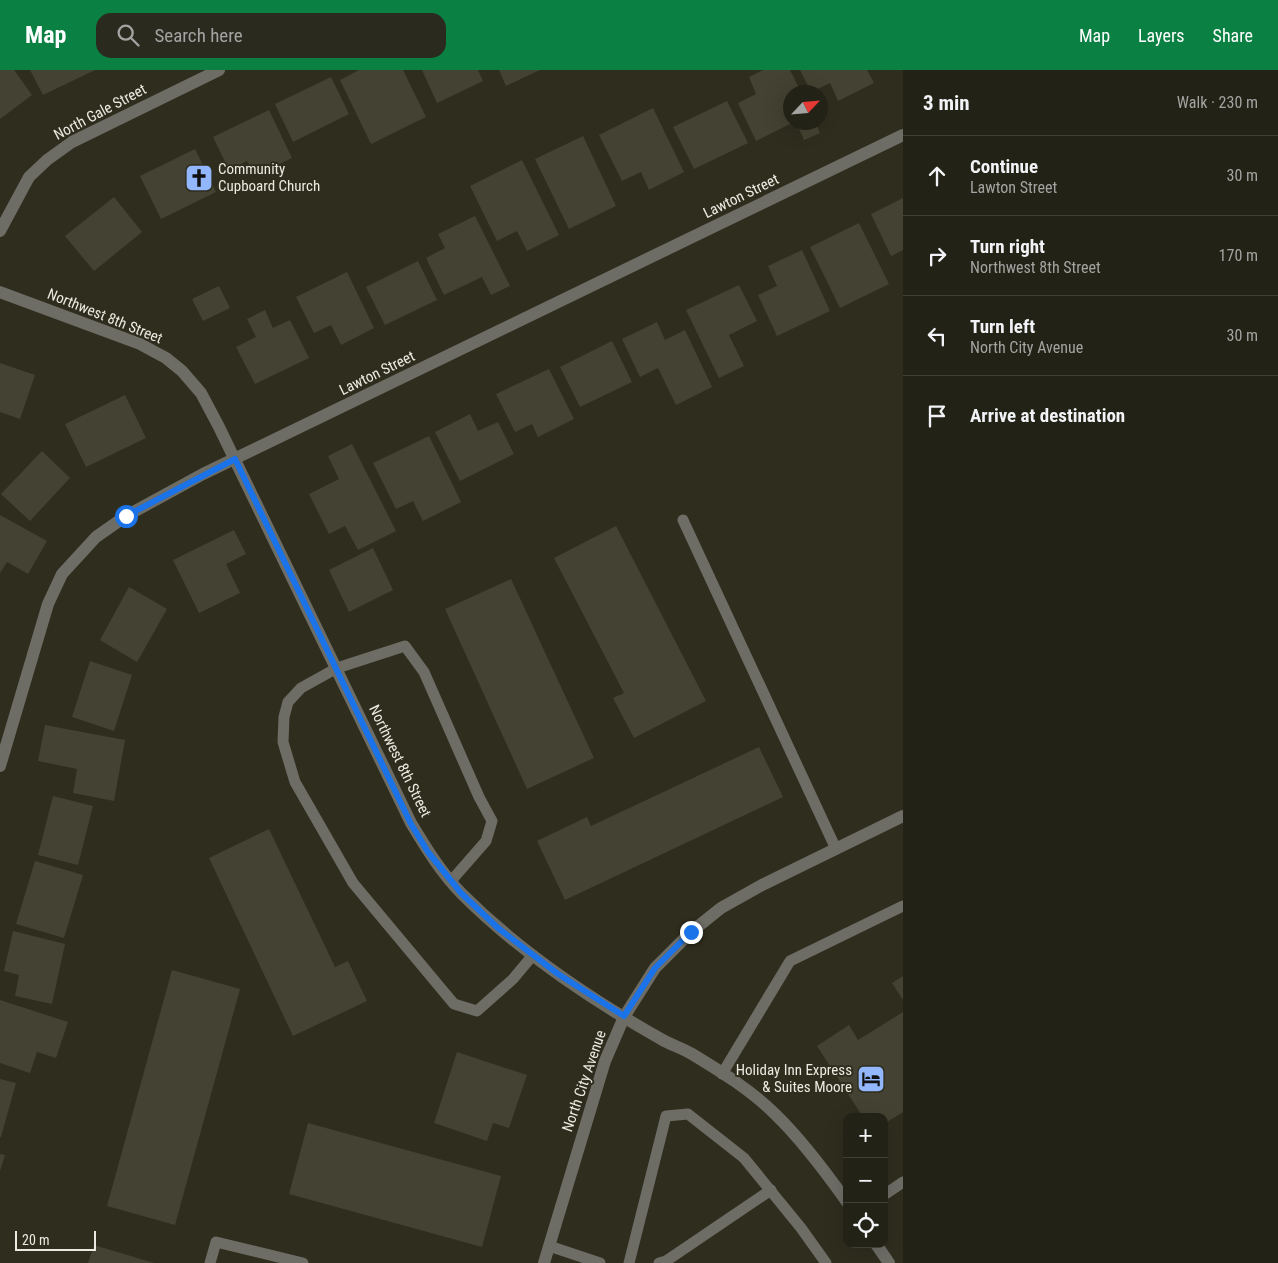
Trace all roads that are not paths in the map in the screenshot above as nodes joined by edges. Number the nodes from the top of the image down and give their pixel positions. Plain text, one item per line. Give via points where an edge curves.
1 (219, 70) edge
2 (903, 135) edge
3 (0, 231) edge
4 (0, 292) edge
5 (235, 459) junction
6 (682, 520) dead end
7 (337, 668) junction
8 (0, 766) edge
9 (903, 816) edge
10 (836, 850) junction
11 (452, 882) junction
12 (903, 906) edge
13 (533, 955) junction
14 (624, 1016) junction
15 (722, 1074) junction
16 (903, 1182) edge
17 (771, 1190) junction
18 (888, 1192) edge
19 (843, 1197) edge
20 (549, 1246) junction
21 (879, 1248) edge
22 (210, 1263) edge
23 (303, 1263) edge
24 (544, 1263) edge
25 (600, 1263) edge
26 (628, 1263) edge
27 (659, 1263) edge
28 (826, 1263) edge
29 (889, 1263) edge

1 - 3 street, North Gale Street via 72,142 47,160 29,177
2 - 5 street, Lawton Street
4 - 5 street, Northwest 8th Street via 140,344 166,358 201,393
5 - 7 street, Northwest 8th Street
5 - 8 street, Lawton Street via 126,516 96,537 62,574 48,604
6 - 10 lane
7 - 11 street, Northwest 8th Street via 411,824
7 - 11 lane via 405,646 424,672 492,821 486,841
7 - 13 lane via 301,688 288,702 283,742 295,782 353,883 454,1004 477,1011 513,979
9 - 10 street, North City Avenue
10 - 14 street, North City Avenue via 721,908 655,968
11 - 13 street, Northwest 8th Street via 498,928
12 - 15 lane via 790,961
13 - 14 street, Northwest 8th Street
14 - 15 street, Northwest 8th Street
14 - 20 street, North City Avenue via 605,1061
15 - 19 street, Northwest 8th Street via 775,1113
16 - 18 lane
17 - 26 lane via 744,1158 688,1114 666,1116
17 - 27 lane
17 - 28 lane
20 - 24 street, North City Avenue
20 - 25 lane
21 - 29 street
22 - 23 lane via 216,1242

